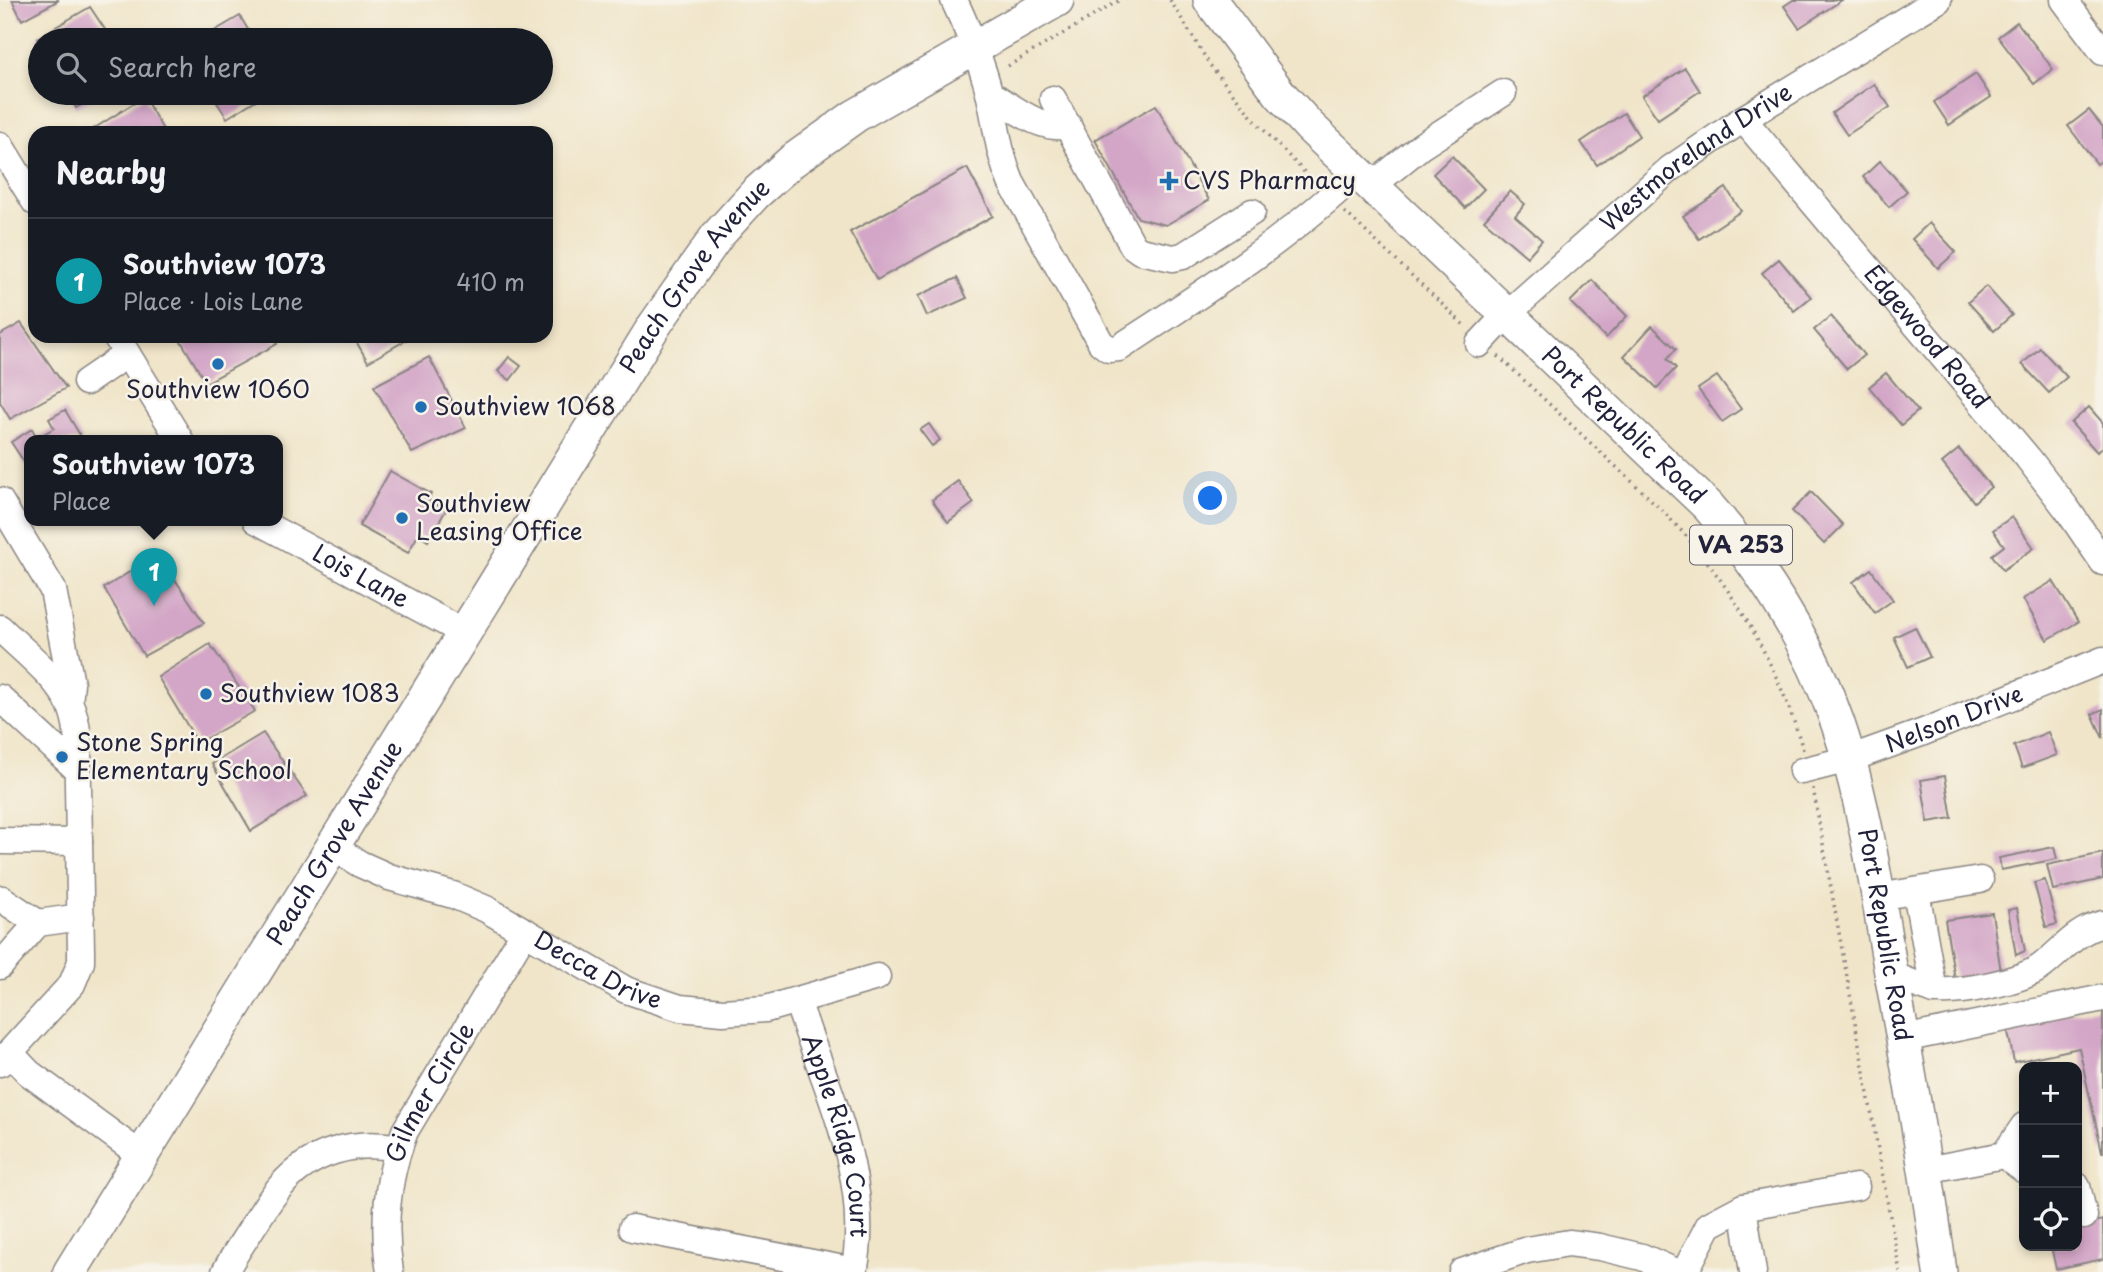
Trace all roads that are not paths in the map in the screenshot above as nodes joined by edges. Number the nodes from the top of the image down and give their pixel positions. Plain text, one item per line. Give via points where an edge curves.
1 (954, 0) edge
2 (1057, 0) edge
3 (1210, 0) edge
4 (1938, 0) edge
5 (2064, 0) edge
6 (975, 47) junction
7 (2103, 52) edge
8 (989, 93) junction
9 (1503, 93) dead end
10 (1053, 99) dead end
11 (1743, 119) junction
12 (1068, 125) junction
13 (0, 146) edge
14 (1366, 178) junction
15 (28, 191) edge
16 (1252, 212) dead end
17 (1183, 256) junction
18 (1205, 292) junction
19 (1507, 314) junction
20 (1481, 343) road end
21 (122, 345) edge
22 (86, 382) dead end
23 (177, 435) edge
24 (0, 501) edge
25 (267, 526) edge
26 (2103, 562) edge
27 (0, 628) edge
28 (465, 633) junction
29 (2103, 660) edge
30 (0, 698) edge
31 (69, 703) junction
32 (1849, 759) junction
33 (78, 770) junction
34 (1806, 771) road end
35 (0, 841) edge
36 (79, 842) junction
37 (333, 847) junction
38 (1980, 880) dead end
39 (1916, 891) junction
40 (1878, 897) junction
41 (0, 900) edge
42 (80, 917) junction
43 (38, 923) junction
44 (2103, 924) edge
45 (525, 931) junction
46 (0, 966) edge
47 (1892, 975) junction
48 (877, 977) dead end
49 (1934, 990) junction
50 (2103, 998) edge
51 (797, 1000) junction
52 (1903, 1040) junction
53 (5, 1058) edge
54 (2019, 1144) edge
55 (399, 1148) junction
56 (142, 1156) junction
57 (2014, 1163) edge
58 (1926, 1170) junction
59 (1856, 1187) dead end
60 (2077, 1188) edge
61 (1743, 1207) junction
62 (2084, 1216) dead end
63 (632, 1228) dead end
64 (70, 1272) edge
65 (225, 1272) edge
66 (390, 1272) edge
67 (854, 1272) edge
68 (1462, 1272) edge
69 (1676, 1272) edge
70 (1685, 1272) edge
71 (1753, 1272) edge
72 (1940, 1272) edge

1 - 6 street
2 - 6 main road, Peach Grove Avenue
3 - 14 main road, Port Republic Road / VA 253 via 1280,94
4 - 11 street, Westmoreland Drive
5 - 7 street
6 - 8 street
6 - 28 main road, Peach Grove Avenue via 855,116 806,150 727,224 664,310
8 - 12 street via 1038,121
8 - 18 street via 1008,175 1103,345 1119,348
9 - 14 street
10 - 12 street
11 - 19 street, Westmoreland Drive via 1670,169
11 - 26 street, Edgewood Road via 2028,458
12 - 17 street via 1133,246 1173,258
13 - 15 street
14 - 18 street
14 - 19 main road, Port Republic Road / VA 253
16 - 17 street
17 - 18 street
19 - 20 street, Westmoreland Drive
19 - 32 main road, Port Republic Road / VA 253 via 1683,480 1742,546 1804,644
21 - 22 street
21 - 23 street
24 - 31 street via 53,590 71,684
25 - 28 street, Lois Lane
27 - 31 street via 60,687
28 - 37 main road, Peach Grove Avenue
29 - 32 street, Nelson Drive
30 - 33 street
31 - 33 street via 79,743
32 - 34 street, Nelson Drive
32 - 40 main road, Port Republic Road / VA 253
33 - 36 street
35 - 36 street
36 - 42 street
37 - 45 street, Decca Drive via 389,877 470,901
37 - 56 main road, Peach Grove Avenue
38 - 39 street
39 - 40 street
39 - 49 street
40 - 47 main road, Port Republic Road / VA 253
41 - 43 street
42 - 43 street
42 - 53 street via 81,962 72,984
43 - 46 street
44 - 49 street via 2081,931 2025,976
45 - 51 street, Decca Drive via 626,990 667,1004 737,1012
45 - 55 street, Gilmer Circle
47 - 49 street
47 - 52 main road, Port Republic Road / VA 253
48 - 51 street, Decca Drive
50 - 52 street
51 - 67 street, Apple Ridge Court via 856,1182 860,1227
52 - 58 main road, Port Republic Road / VA 253
53 - 56 street
54 - 57 street
55 - 65 street via 349,1147 303,1166 275,1193
55 - 66 street, Gilmer Circle via 386,1214
56 - 64 main road, Peach Grove Avenue
57 - 58 street
58 - 72 main road, Port Republic Road / VA 253
59 - 61 street
60 - 62 street
61 - 70 street via 1709,1225
61 - 71 street
63 - 67 street
68 - 69 street via 1527,1250 1569,1243 1642,1257

